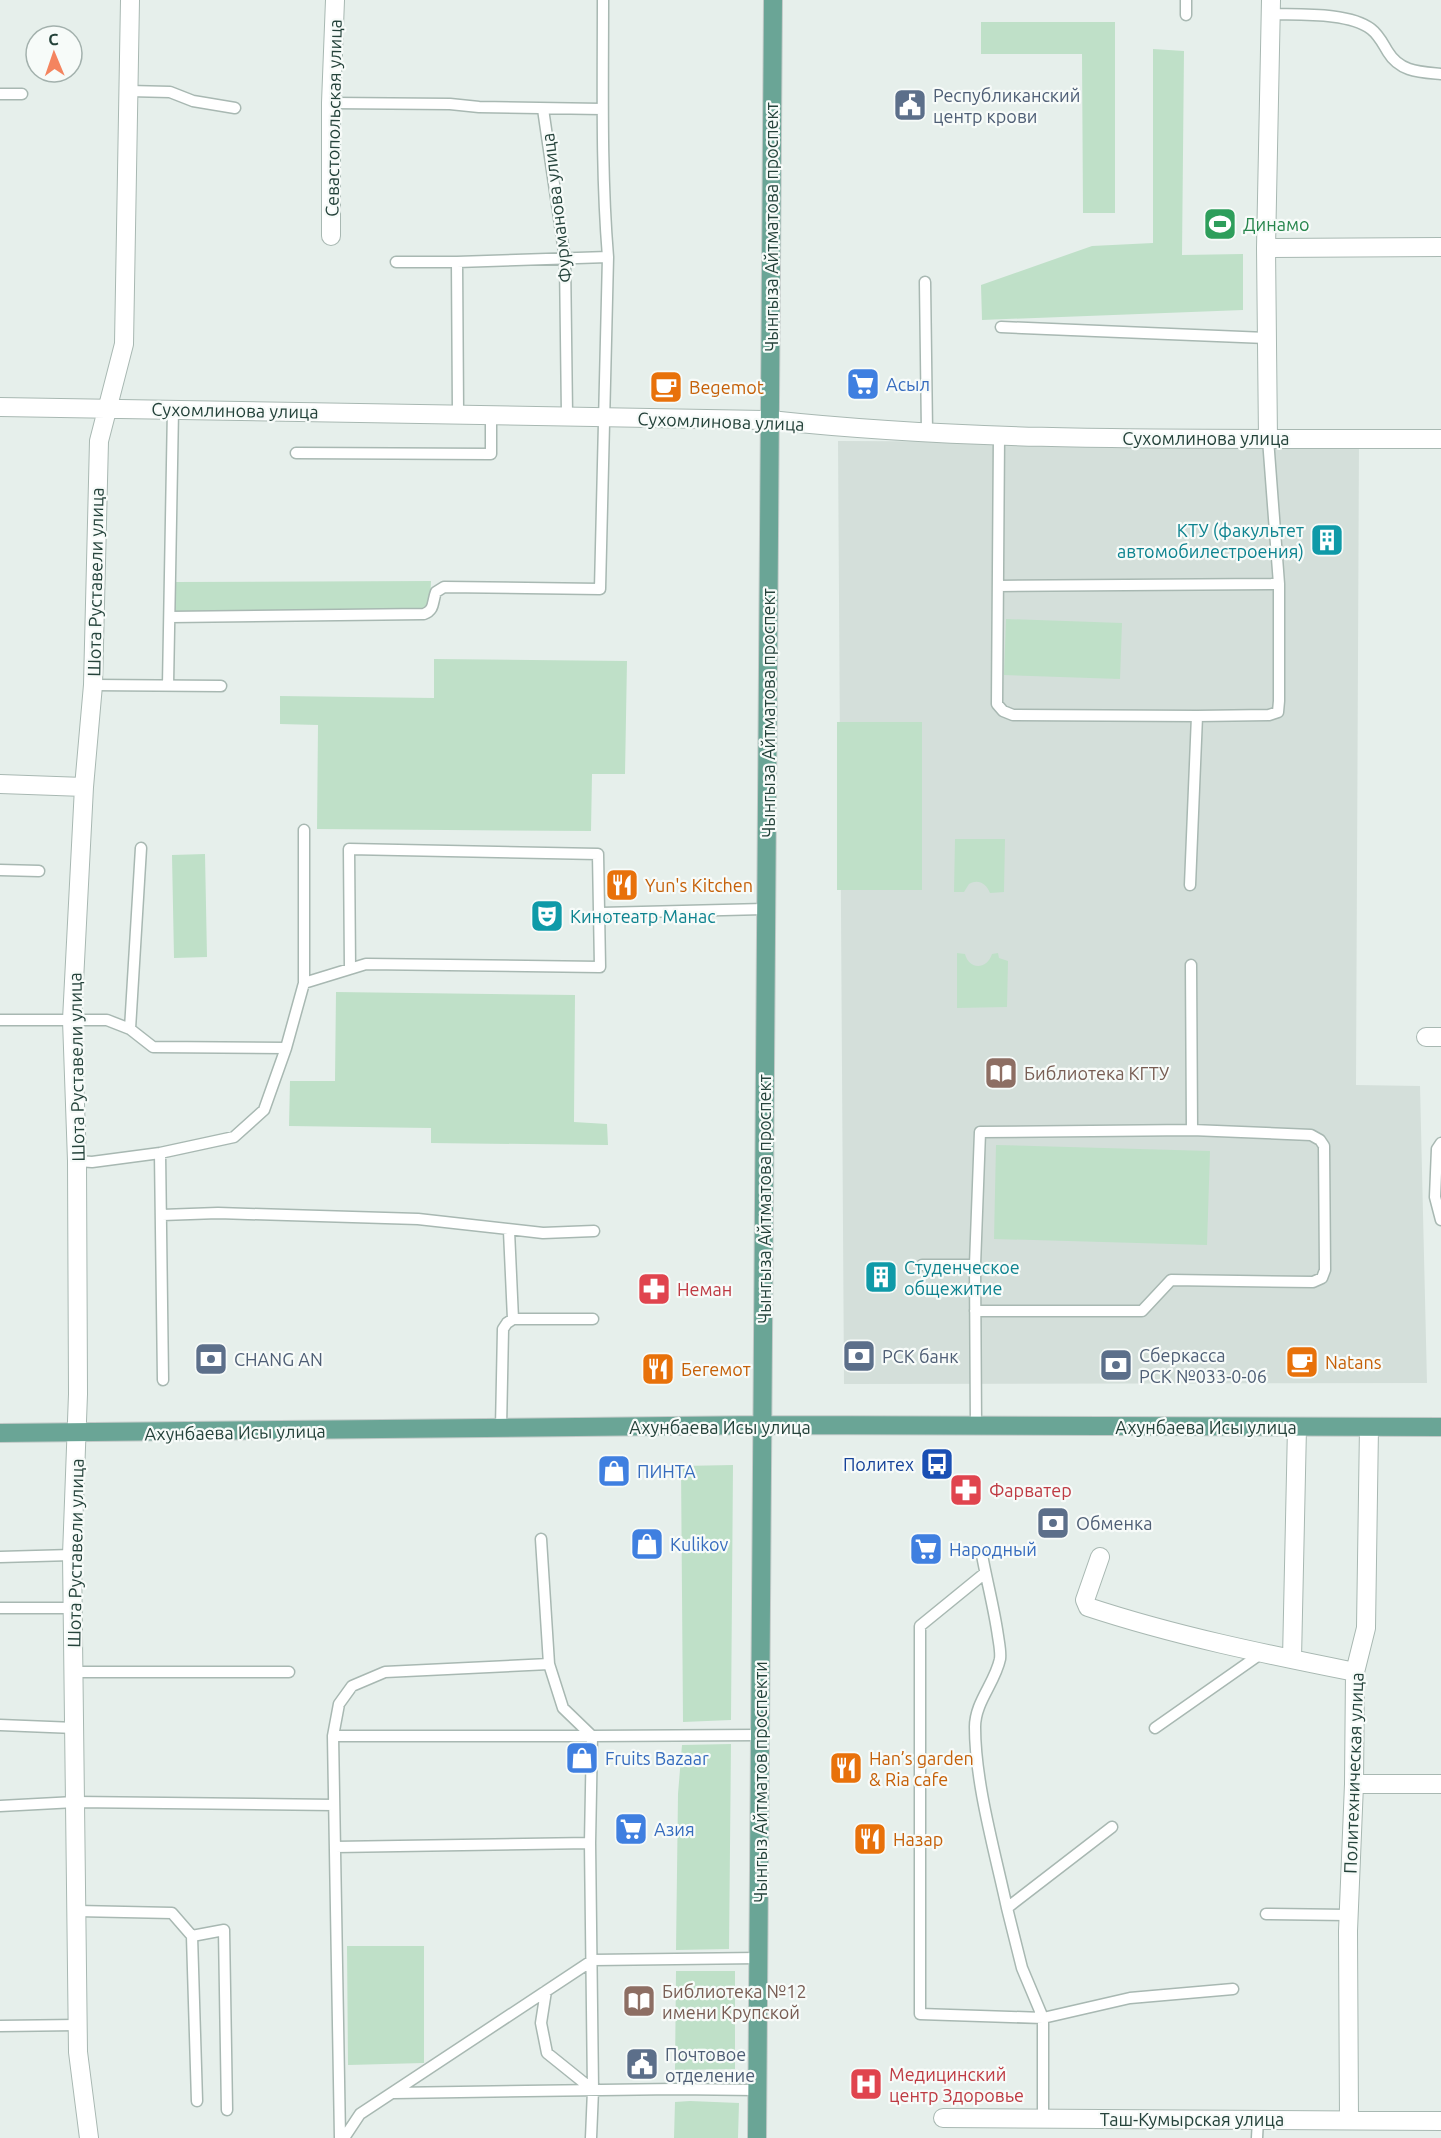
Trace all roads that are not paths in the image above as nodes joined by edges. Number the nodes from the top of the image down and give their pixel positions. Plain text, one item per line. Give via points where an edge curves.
1 (130, 0) edge
2 (335, 0) edge
3 (603, 0) edge
4 (772, 0) edge
5 (1186, 0) edge
6 (1271, 7) edge
7 (1186, 15) dead end
8 (1441, 74) edge
9 (129, 91) junction
10 (0, 94) edge
11 (22, 94) dead end
12 (331, 103) junction
13 (235, 108) dead end
14 (543, 108) junction
15 (602, 109) junction
16 (331, 236) dead end
17 (1441, 247) edge
18 (1266, 248) junction
19 (608, 257) junction
20 (566, 259) junction
21 (396, 262) dead end
22 (457, 262) junction
23 (925, 282) dead end
24 (1001, 327) dead end
25 (1266, 338) junction
26 (0, 406) edge
27 (108, 408) junction
28 (173, 409) junction
29 (458, 414) junction
30 (490, 414) junction
31 (567, 416) junction
32 (603, 417) junction
33 (770, 420) junction
34 (927, 432) junction
35 (999, 436) junction
36 (1268, 439) junction
37 (1441, 439) edge
38 (296, 453) dead end
39 (1279, 584) junction
40 (998, 585) junction
41 (170, 617) junction
42 (93, 685) junction
43 (168, 685) junction
44 (221, 686) dead end
45 (1197, 716) junction
46 (0, 784) edge
47 (84, 787) junction
48 (304, 830) dead end
49 (141, 848) dead end
50 (0, 870) edge
51 (39, 871) dead end
52 (1190, 885) dead end
53 (766, 909) junction
54 (601, 913) junction
55 (1191, 964) dead end
56 (350, 969) junction
57 (304, 983) junction
58 (0, 1020) edge
59 (72, 1020) junction
60 (130, 1029) junction
61 (286, 1047) junction
62 (1192, 1130) junction
63 (1441, 1143) edge
64 (160, 1153) junction
65 (77, 1161) junction
66 (162, 1215) junction
67 (1441, 1220) edge
68 (509, 1231) junction
69 (594, 1231) dead end
70 (922, 1265) dead end
71 (975, 1265) junction
72 (975, 1311) junction
73 (593, 1318) dead end
74 (513, 1319) junction
75 (163, 1380) dead end
76 (762, 1425) junction
77 (976, 1427) junction
78 (1297, 1427) junction
79 (1369, 1427) junction
80 (1441, 1427) edge
81 (501, 1428) junction
82 (0, 1433) edge
83 (77, 1433) junction
84 (540, 1539) dead end
85 (72, 1555) junction
86 (982, 1555) dead end
87 (0, 1557) edge
88 (1100, 1557) dead end
89 (985, 1573) junction
90 (0, 1608) edge
91 (73, 1608) junction
92 (1262, 1653) junction
93 (1293, 1659) junction
94 (549, 1664) junction
95 (74, 1672) junction
96 (289, 1672) dead end
97 (1354, 1672) junction
98 (0, 1725) edge
99 (75, 1728) junction
100 (1155, 1728) dead end
101 (760, 1735) junction
102 (333, 1736) junction
103 (592, 1736) junction
104 (1354, 1784) junction
105 (1441, 1784) edge
106 (75, 1802) junction
107 (334, 1805) junction
108 (0, 1806) edge
109 (1112, 1827) dead end
110 (590, 1843) junction
111 (335, 1847) junction
112 (1007, 1908) junction
113 (77, 1911) junction
114 (1266, 1914) dead end
115 (1348, 1916) junction
116 (192, 1936) junction
117 (759, 1958) junction
118 (592, 1960) junction
119 (1233, 1989) dead end
120 (546, 1991) junction
121 (1043, 2018) junction
122 (78, 2025) junction
123 (0, 2026) edge
124 (593, 2090) junction
125 (757, 2090) junction
126 (393, 2093) junction
127 (197, 2101) dead end
128 (227, 2110) dead end
129 (943, 2118) dead end
130 (1043, 2119) junction
131 (1258, 2119) junction
132 (1349, 2120) junction
133 (1441, 2121) edge
134 (89, 2138) edge
135 (342, 2138) edge
136 (591, 2138) edge
137 (757, 2138) edge
138 (1257, 2138) edge

1 - 9 street, Шота Руставели улица
2 - 12 street, Севастопольская улица
3 - 15 lane
4 - 33 main road, Чынгыза Айтматова проспект
5 - 7 lane
6 - 8 lane via 1347,19 1371,29 1403,68
6 - 18 street
9 - 13 lane via 170,92 194,101
9 - 27 street, Шота Руставели улица via 124,344
10 - 11 lane
12 - 14 lane
12 - 16 street, Севастопольская улица
14 - 15 lane
14 - 20 lane, Фурманова улица
15 - 19 lane
17 - 18 street
18 - 25 street
19 - 20 lane
19 - 32 lane
20 - 22 lane
20 - 31 lane, Фурманова улица
21 - 22 lane
22 - 29 lane
23 - 34 lane
24 - 25 lane
25 - 36 street
26 - 27 street, Сухомлинова улица
27 - 28 street, Сухомлинова улица
27 - 42 street, Шота Руставели улица via 99,441
28 - 29 street, Сухомлинова улица
28 - 41 lane
29 - 30 street, Сухомлинова улица
30 - 31 street, Сухомлинова улица
30 - 38 lane via 491,454
31 - 32 street, Сухомлинова улица
32 - 33 street, Сухомлинова улица
32 - 41 lane via 600,589 444,587 436,592 430,612 424,614
33 - 34 street, Сухомлинова улица
33 - 53 main road, Чынгыза Айтматова проспект
34 - 35 street, Сухомлинова улица
35 - 36 street, Сухомлинова улица
35 - 40 lane
36 - 37 street, Сухомлинова улица
36 - 39 lane
39 - 40 lane
39 - 45 lane via 1278,712 1260,716
40 - 45 lane via 997,704 1003,711 1013,715
41 - 43 lane
42 - 43 lane
42 - 47 street, Шота Руставели улица
43 - 44 lane
45 - 52 lane
46 - 47 street
47 - 59 street, Шота Руставели улица
48 - 57 lane
49 - 60 lane
50 - 51 lane
53 - 54 lane
53 - 76 main road, Чынгыза Айтматова проспект
54 - 56 lane via 600,967 366,964
54 - 56 lane via 598,854 349,849
55 - 62 lane
56 - 57 lane
57 - 61 lane
58 - 59 lane
59 - 60 lane via 107,1020
59 - 65 street, Шота Руставели улица
60 - 61 lane via 153,1047
61 - 64 lane via 264,1110 234,1137
62 - 71 lane via 980,1132
62 - 72 lane via 1311,1135 1320,1140 1324,1146 1322,1278 1313,1282 1171,1280 1142,1311
63 - 67 lane via 1437,1149 1435,1197
64 - 65 lane
64 - 66 lane
65 - 83 street, Шота Руставели улица
66 - 68 lane via 418,1219
66 - 75 lane
68 - 69 lane
68 - 74 lane
70 - 71 lane
71 - 72 lane
72 - 77 lane
73 - 74 lane
74 - 81 lane via 503,1329
76 - 77 main road, Ахунбаева Исы улица
76 - 81 main road, Ахунбаева Исы улица
76 - 101 main road, Чынгыз Айтматов проспекти
77 - 78 main road, Ахунбаева Исы улица
78 - 79 main road, Ахунбаева Исы улица
78 - 93 street
79 - 80 main road, Ахунбаева Исы улица
79 - 97 street, Политехническая улица via 1366,1628
81 - 83 main road, Ахунбаева Исы улица
82 - 83 main road, Ахунбаева Исы улица
83 - 85 street, Шота Руставели улица
84 - 94 lane
85 - 87 lane
85 - 91 street, Шота Руставели улица
86 - 89 lane
88 - 92 street via 1085,1600 1088,1607 1150,1627
89 - 112 lane via 1001,1656 978,1708 976,1740
89 - 121 lane via 920,1626 920,2014
90 - 91 lane
91 - 95 street, Шота Руставели улица
92 - 93 street
92 - 100 lane
93 - 97 street
94 - 102 lane via 385,1672 352,1686 339,1704
94 - 103 lane via 563,1708
95 - 96 lane
95 - 99 street, Шота Руставели улица
97 - 104 street, Политехническая улица
98 - 99 lane
99 - 106 street, Шота Руставели улица
101 - 103 lane
101 - 117 main road, Чынгыз Айтматов проспекти
102 - 103 lane
102 - 107 lane
103 - 110 lane
104 - 105 street
104 - 115 street, Политехническая улица
106 - 107 lane
106 - 108 lane
106 - 113 street, Шота Руставели улица
107 - 111 lane
109 - 112 lane
110 - 111 lane
110 - 118 lane
111 - 135 lane
112 - 121 lane via 1022,1968
113 - 116 lane via 172,1913
113 - 122 street, Шота Руставели улица
114 - 115 lane
115 - 132 street, Политехническая улица
116 - 127 lane
116 - 128 lane via 224,1930
117 - 118 lane
117 - 125 main road, Чынгыз Айтматов проспекти
118 - 120 lane
118 - 124 lane
119 - 121 lane via 1130,1998
120 - 124 lane via 540,2023 547,2053
120 - 126 lane
121 - 130 lane
122 - 123 lane
122 - 134 street, Шота Руставели улица
124 - 125 lane
124 - 126 lane
124 - 136 lane
125 - 137 main road, Чынгыз Айтматов проспекти
126 - 135 lane via 360,2115
129 - 130 street, Таш-Кумырская улица
130 - 131 street, Таш-Кумырская улица
131 - 132 street, Таш-Кумырская улица
131 - 138 lane
132 - 133 street, Таш-Кумырская улица

